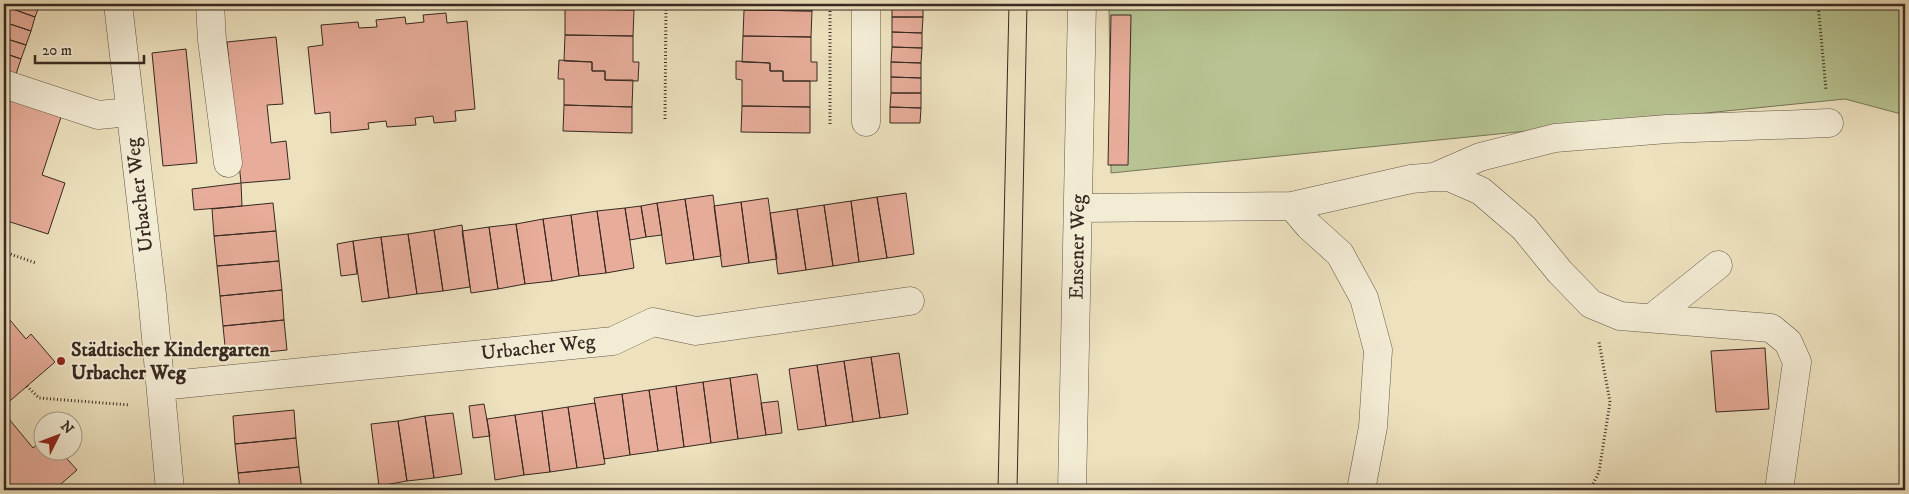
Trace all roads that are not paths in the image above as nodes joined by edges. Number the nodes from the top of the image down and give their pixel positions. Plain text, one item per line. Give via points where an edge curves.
1 (210, 4) edge
2 (866, 4) edge
3 (1082, 4) edge
4 (125, 5) edge
5 (4, 84) edge
6 (130, 112) junction
7 (866, 122) dead end
8 (1829, 124) road end
9 (228, 163) dead end
10 (1434, 177) junction
11 (1292, 206) junction
12 (1079, 208) junction
13 (1718, 265) dead end
14 (910, 301) dead end
15 (1652, 318) junction
16 (162, 397) junction
17 (170, 490) edge
18 (1072, 490) edge
19 (1361, 490) edge
20 (1779, 490) edge

1 - 9 street
2 - 7 street
3 - 12 street, Ensener Weg
4 - 6 street, Urbacher Weg
5 - 6 street via 98,115
6 - 16 street, Urbacher Weg
8 - 10 street via 1667,129 1555,138 1480,157
10 - 11 street via 1411,179
10 - 15 street via 1449,177 1481,191 1524,228 1591,304 1620,316
11 - 12 street
11 - 19 street via 1340,254 1364,298 1378,350 1373,427
12 - 18 street, Ensener Weg
13 - 15 street
14 - 16 street, Urbacher Weg via 696,331 653,322 613,341
15 - 20 street via 1771,328 1788,342 1797,362
16 - 17 street, Urbacher Weg

